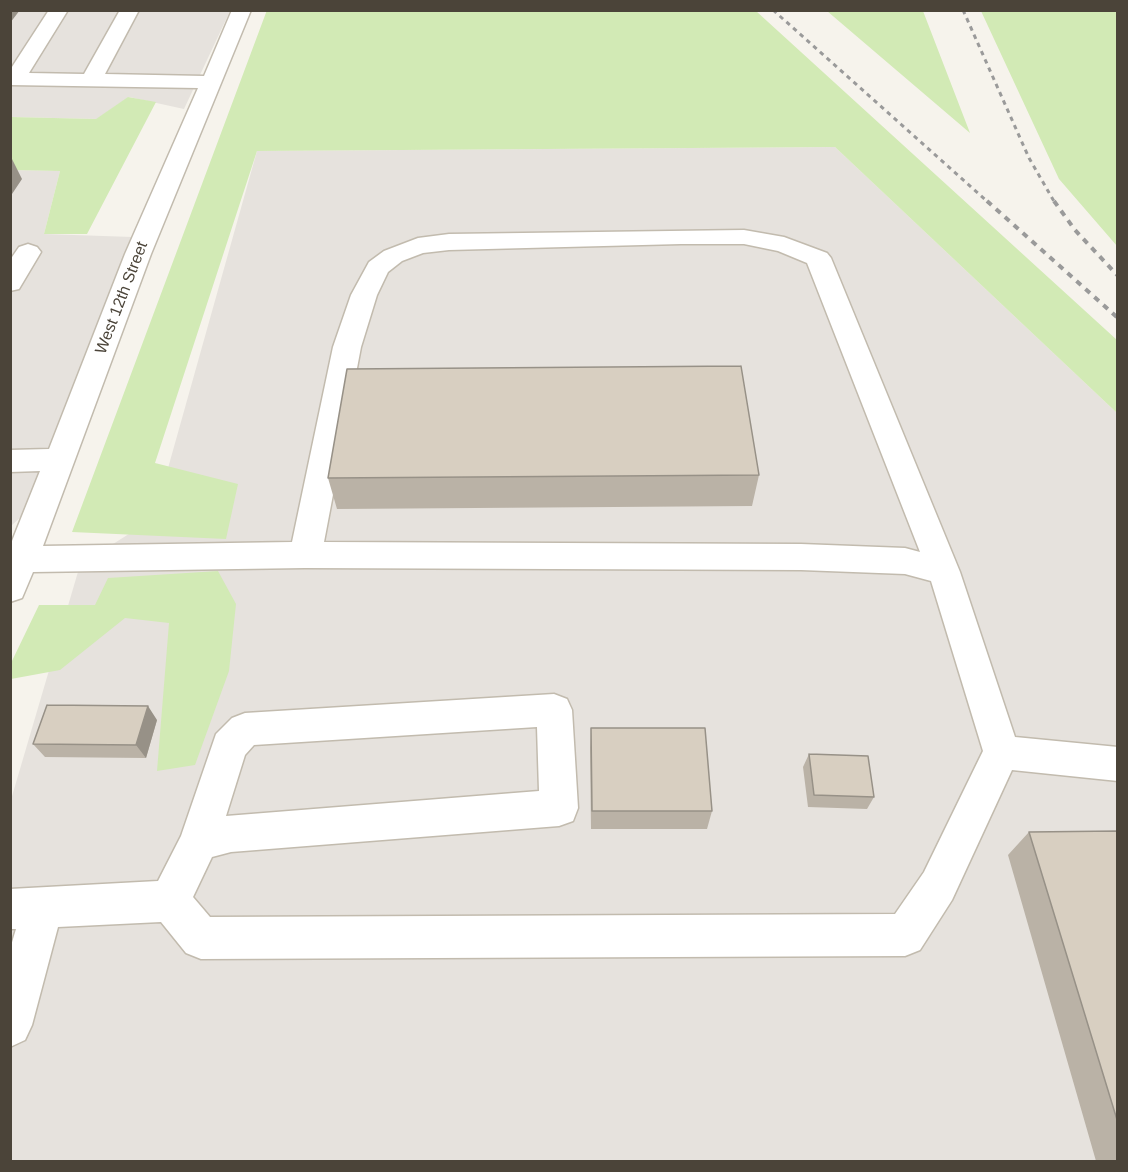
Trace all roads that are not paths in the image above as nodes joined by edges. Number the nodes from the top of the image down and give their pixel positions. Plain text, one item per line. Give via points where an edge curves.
1 (59, 10) edge
2 (130, 10) edge
3 (242, 10) edge
4 (13, 79) edge
5 (91, 80) junction
6 (212, 82) junction
7 (28, 252) dead end
8 (10, 283) edge
9 (60, 460) junction
10 (10, 461) edge
11 (304, 555) junction
12 (14, 569) edge
13 (944, 572) junction
14 (1002, 752) junction
15 (1118, 764) edge
16 (199, 842) junction
17 (170, 901) junction
18 (27, 908) edge
19 (10, 1025) edge

1 - 4 street
2 - 5 street
3 - 6 street, West 12th Street
4 - 5 street
5 - 6 street
6 - 9 street, West 12th Street via 138,254
7 - 8 street
9 - 10 street
9 - 12 street, West 12th Street
11 - 12 street
11 - 13 street via 801,557 905,561
11 - 13 street via 348,347 364,295 378,268 393,256 418,246 449,242 744,237 784,245 818,258
13 - 14 street
14 - 15 street
14 - 17 street via 938,886 905,935 201,938
16 - 16 street via 229,746 245,729 554,710 558,808 231,833
16 - 17 street
17 - 18 street
18 - 19 street

